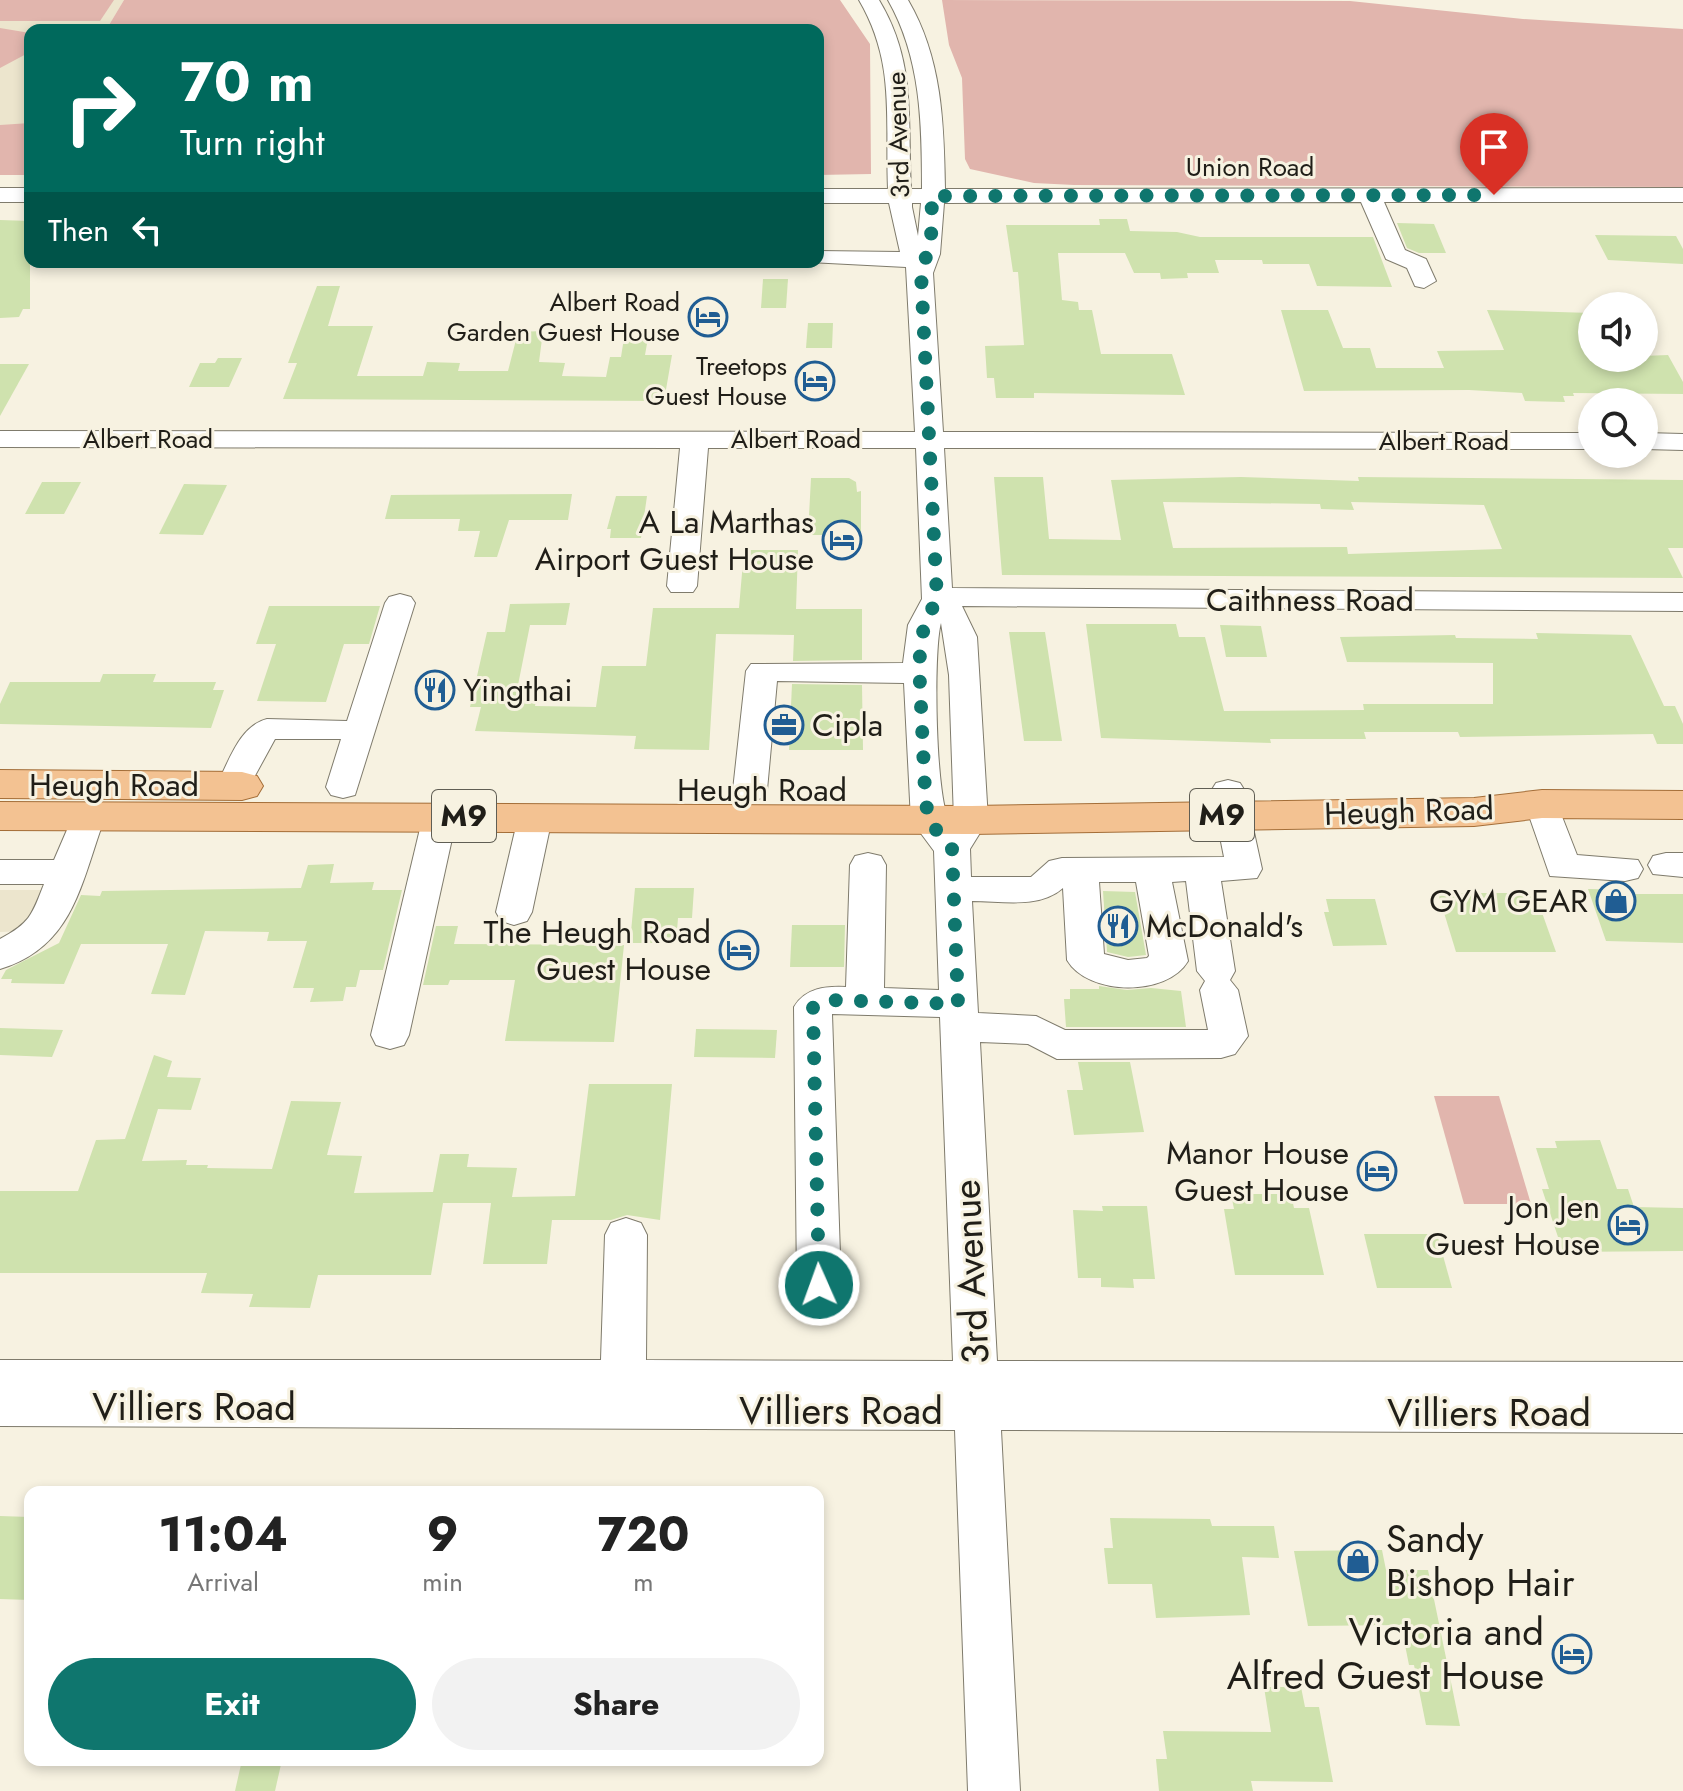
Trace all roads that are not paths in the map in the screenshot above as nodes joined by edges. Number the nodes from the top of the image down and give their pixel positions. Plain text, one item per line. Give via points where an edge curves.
1 (869, 0) edge
2 (898, 0) edge
3 (0, 195) edge
4 (24, 195) edge
5 (1369, 195) junction
6 (1683, 195) edge
7 (824, 196) edge
8 (900, 196) junction
9 (932, 196) junction
10 (824, 258) edge
11 (917, 266) junction
12 (1424, 281) dead end
13 (0, 439) edge
14 (695, 439) junction
15 (929, 439) junction
16 (1578, 441) edge
17 (1658, 441) edge
18 (1683, 442) edge
19 (682, 586) dead end
20 (937, 598) junction
21 (1683, 602) edge
22 (400, 603) dead end
23 (919, 673) junction
24 (339, 729) dead end
25 (0, 784) edge
26 (233, 786) junction
27 (343, 787) junction
28 (750, 790) junction
29 (1231, 803) junction
30 (1532, 805) junction
31 (1683, 805) edge
32 (0, 816) edge
33 (440, 816) junction
34 (88, 817) junction
35 (535, 818) junction
36 (950, 827) junction
37 (868, 865) dead end
38 (1625, 869) dead end
39 (1071, 870) junction
40 (1152, 870) junction
41 (1202, 870) junction
42 (0, 872) edge
43 (67, 872) junction
44 (514, 912) dead end
45 (0, 956) edge
46 (1067, 970) dead end
47 (865, 1001) junction
48 (959, 1015) junction
49 (390, 1035) dead end
50 (626, 1235) dead end
51 (819, 1285) dead end
52 (0, 1379) edge
53 (623, 1379) junction
54 (1683, 1381) edge
55 (977, 1395) junction
56 (31, 1397) edge
57 (1683, 1413) edge
58 (994, 1791) edge

1 - 8 street, 3rd Avenue via 884,21 897,66
2 - 9 street, 3rd Avenue via 921,46
3 - 4 street
5 - 6 street, Union Road
5 - 9 street, Union Road
5 - 12 street via 1395,254 1417,264
7 - 8 street, Union Road
8 - 9 street, Union Road
8 - 11 street, 3rd Avenue
9 - 11 street, 3rd Avenue via 931,241
10 - 11 street
11 - 15 street, 3rd Avenue
13 - 14 street, Albert Road
14 - 15 street, Albert Road
14 - 19 street
15 - 16 street, Albert Road
15 - 20 street, 3rd Avenue
17 - 18 street
20 - 21 street, Caithness Road
20 - 23 street, 3rd Avenue via 921,637
20 - 36 street, 3rd Avenue via 954,616 961,637
22 - 27 street
23 - 28 street via 762,671
23 - 36 street, 3rd Avenue
24 - 26 street via 267,729
25 - 26 main road, Heugh Road / M9
26 - 27 main road, Heugh Road / M9
27 - 28 main road, Heugh Road / M9
28 - 36 main road, Heugh Road / M9
29 - 30 main road, Heugh Road / M9 via 1474,812
29 - 36 main road, Heugh Road / M9
29 - 41 street via 1244,869
30 - 31 main road, Heugh Road / M9
30 - 38 street via 1563,867
32 - 34 main road, Heugh Road / M9
33 - 34 main road, Heugh Road / M9
33 - 35 main road, Heugh Road / M9
33 - 49 street
34 - 43 street
35 - 36 main road, Heugh Road / M9
35 - 44 street
36 - 39 street via 1039,889
36 - 48 street, 3rd Avenue
37 - 47 street
39 - 40 street
39 - 40 street via 1086,960 1112,972 1138,973 1161,969 1169,961
39 - 46 street
40 - 41 street
41 - 48 street via 1229,1036 1221,1044 1057,1045 1036,1030
42 - 43 street
43 - 45 street via 43,929
47 - 48 street
47 - 51 street via 828,1000 813,1007
48 - 55 street, 3rd Avenue
50 - 53 street
52 - 56 street, Villiers Road
53 - 55 street, Villiers Road
53 - 56 street, Villiers Road
54 - 55 street, Villiers Road
55 - 56 street, Villiers Road
55 - 57 street, Villiers Road
55 - 58 street, 3rd Avenue

